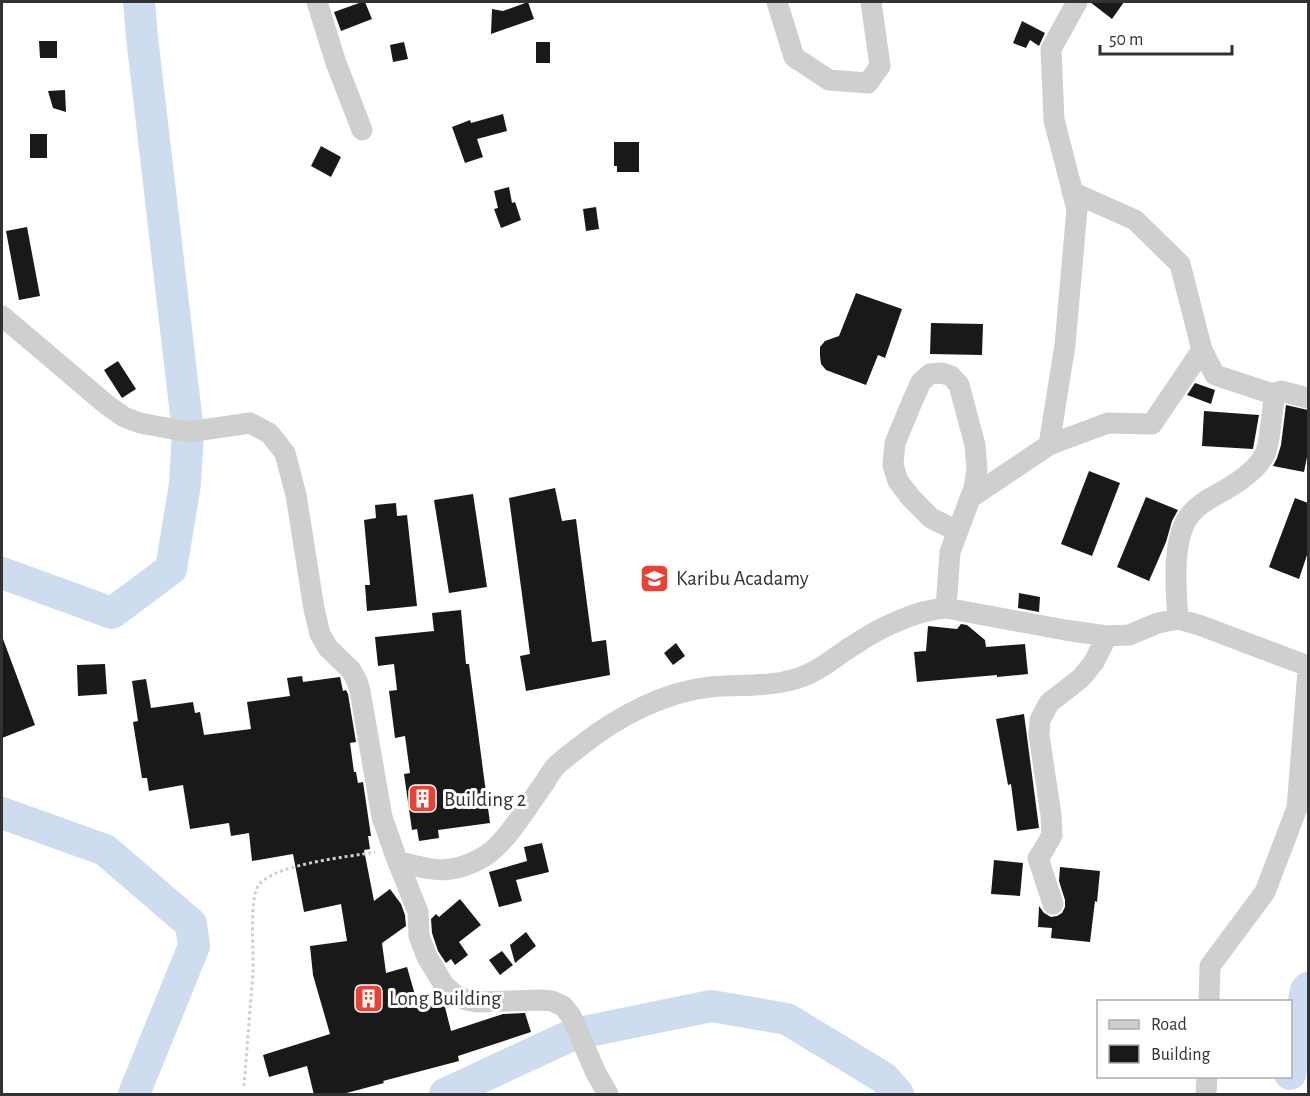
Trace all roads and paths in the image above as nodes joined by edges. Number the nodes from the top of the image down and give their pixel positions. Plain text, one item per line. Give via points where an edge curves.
1 (317, 2) edge
2 (777, 2) edge
3 (871, 2) edge
4 (1077, 2) edge
5 (362, 130) dead end
6 (1072, 192) junction
7 (2, 316) edge
8 (1202, 350) junction
9 (1276, 395) junction
10 (1308, 398) edge
11 (1049, 445) junction
12 (970, 498) junction
13 (957, 531) junction
14 (946, 608) junction
15 (1178, 619) junction
16 (1107, 636) junction
17 (1308, 666) edge
18 (1308, 671) edge
19 (396, 855) junction
20 (1053, 904) dead end
21 (1209, 1000) edge
22 (1207, 1078) edge
23 (244, 1086) dead end
24 (608, 1095) edge
25 (1206, 1095) edge

1 - 5 street
2 - 3 street via 794,57 829,80 868,83 880,66
4 - 6 street via 1051,49 1054,120
6 - 8 street via 1135,220 1180,264
6 - 11 street via 1077,209 1065,345
7 - 19 street via 124,417 188,432 250,423 269,433 285,453 320,634 357,681 382,817
8 - 9 street via 1215,375
8 - 11 street via 1152,424 1108,423
9 - 10 street via 1281,391
9 - 15 street via 1266,452 1258,464 1191,513 1182,526 1175,579
11 - 12 street
12 - 13 street
12 - 13 street via 977,470 975,445 959,385 951,376 930,374 921,382 912,402 896,443 893,465 898,481 911,498 931,518
13 - 14 street via 950,552
14 - 16 street
14 - 19 street via 931,609 892,624 805,676 762,686 708,688 674,695 617,720 555,767 501,843 463,866 427,869
15 - 16 street via 1129,635
15 - 17 street
16 - 20 street via 1094,662 1050,703 1040,720 1052,836 1038,858
18 - 21 street via 1297,808 1265,892 1210,966
19 - 23 path via 300,865 258,885 253,902 253,970
19 - 24 street via 418,912 421,944 444,985 454,994 477,1002 540,1000 562,1006 571,1016
22 - 25 street

